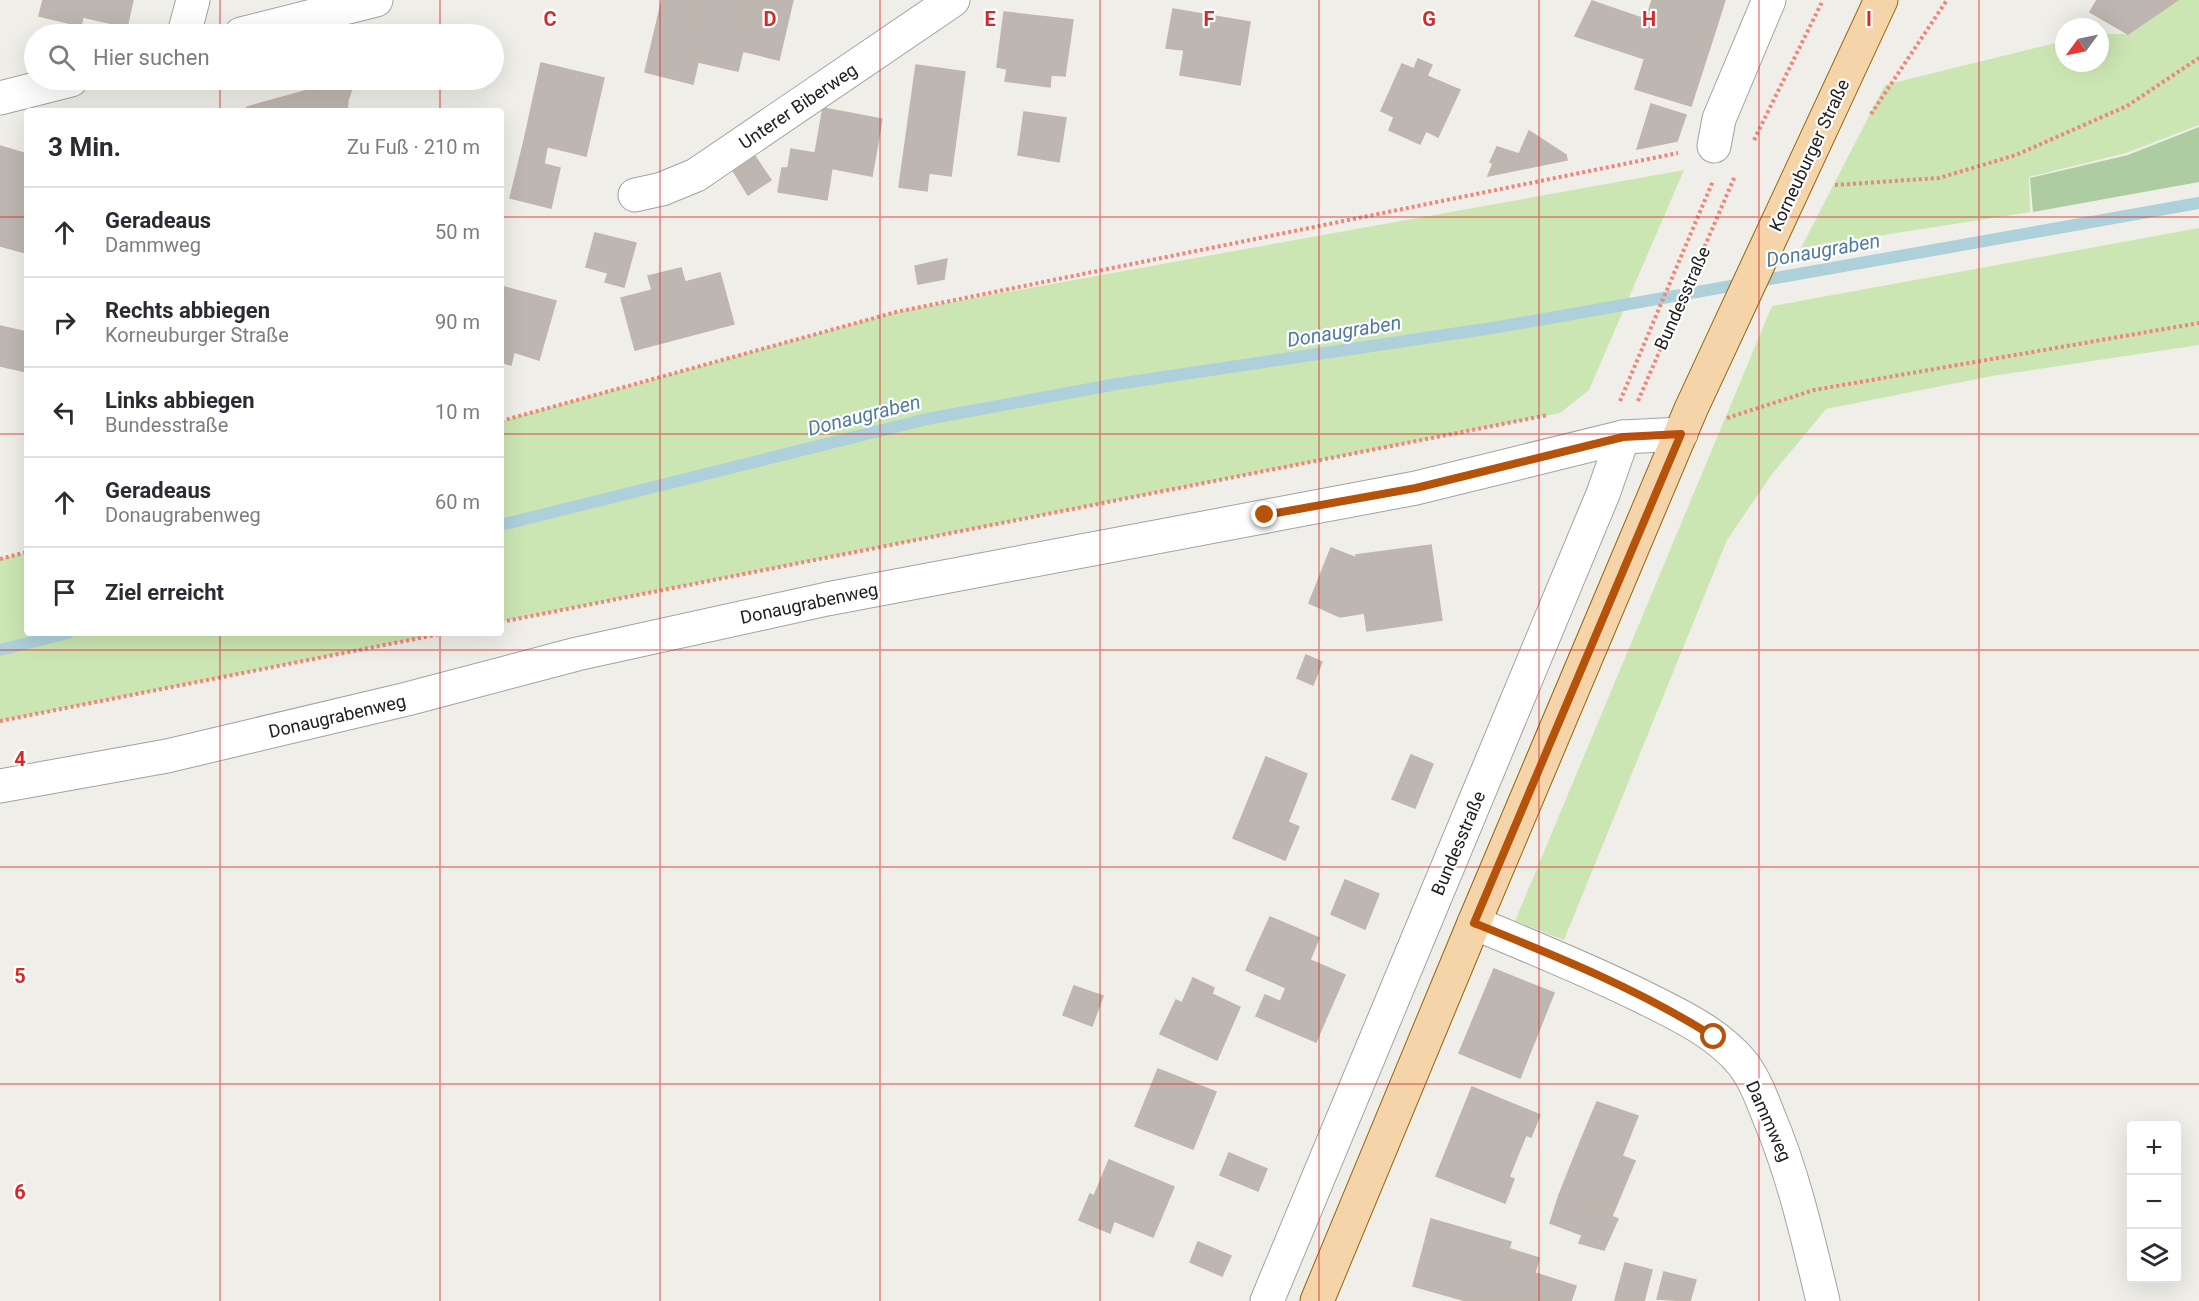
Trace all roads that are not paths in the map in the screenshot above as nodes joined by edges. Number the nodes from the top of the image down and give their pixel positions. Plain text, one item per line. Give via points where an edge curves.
1 (193, 0) edge
2 (376, 0) edge
3 (953, 0) edge
4 (1769, 0) edge
5 (1877, 4) edge
6 (187, 24) edge
7 (281, 24) edge
8 (32, 90) edge
9 (0, 98) edge
10 (1714, 146) road end
11 (635, 195) dead end
12 (1624, 418) junction
13 (1686, 421) junction
14 (0, 786) edge
15 (1474, 923) junction
16 (1267, 1301) edge
17 (1317, 1301) edge
18 (1823, 1301) edge

1 - 6 street
2 - 7 street
3 - 11 street, Unterer Biberweg via 696,175
4 - 10 street via 1719,119
5 - 13 main road, Korneuburger Straße
8 - 9 street
12 - 13 street
12 - 14 street, Donaugrabenweg via 1416,488 826,598 577,654 167,756
12 - 16 street, Bundesstraße via 1599,505
13 - 15 main road, Korneuburger Straße
15 - 17 main road, Korneuburger Straße
15 - 18 street, Dammweg via 1579,965 1690,1022 1729,1049 1760,1093 1789,1167

